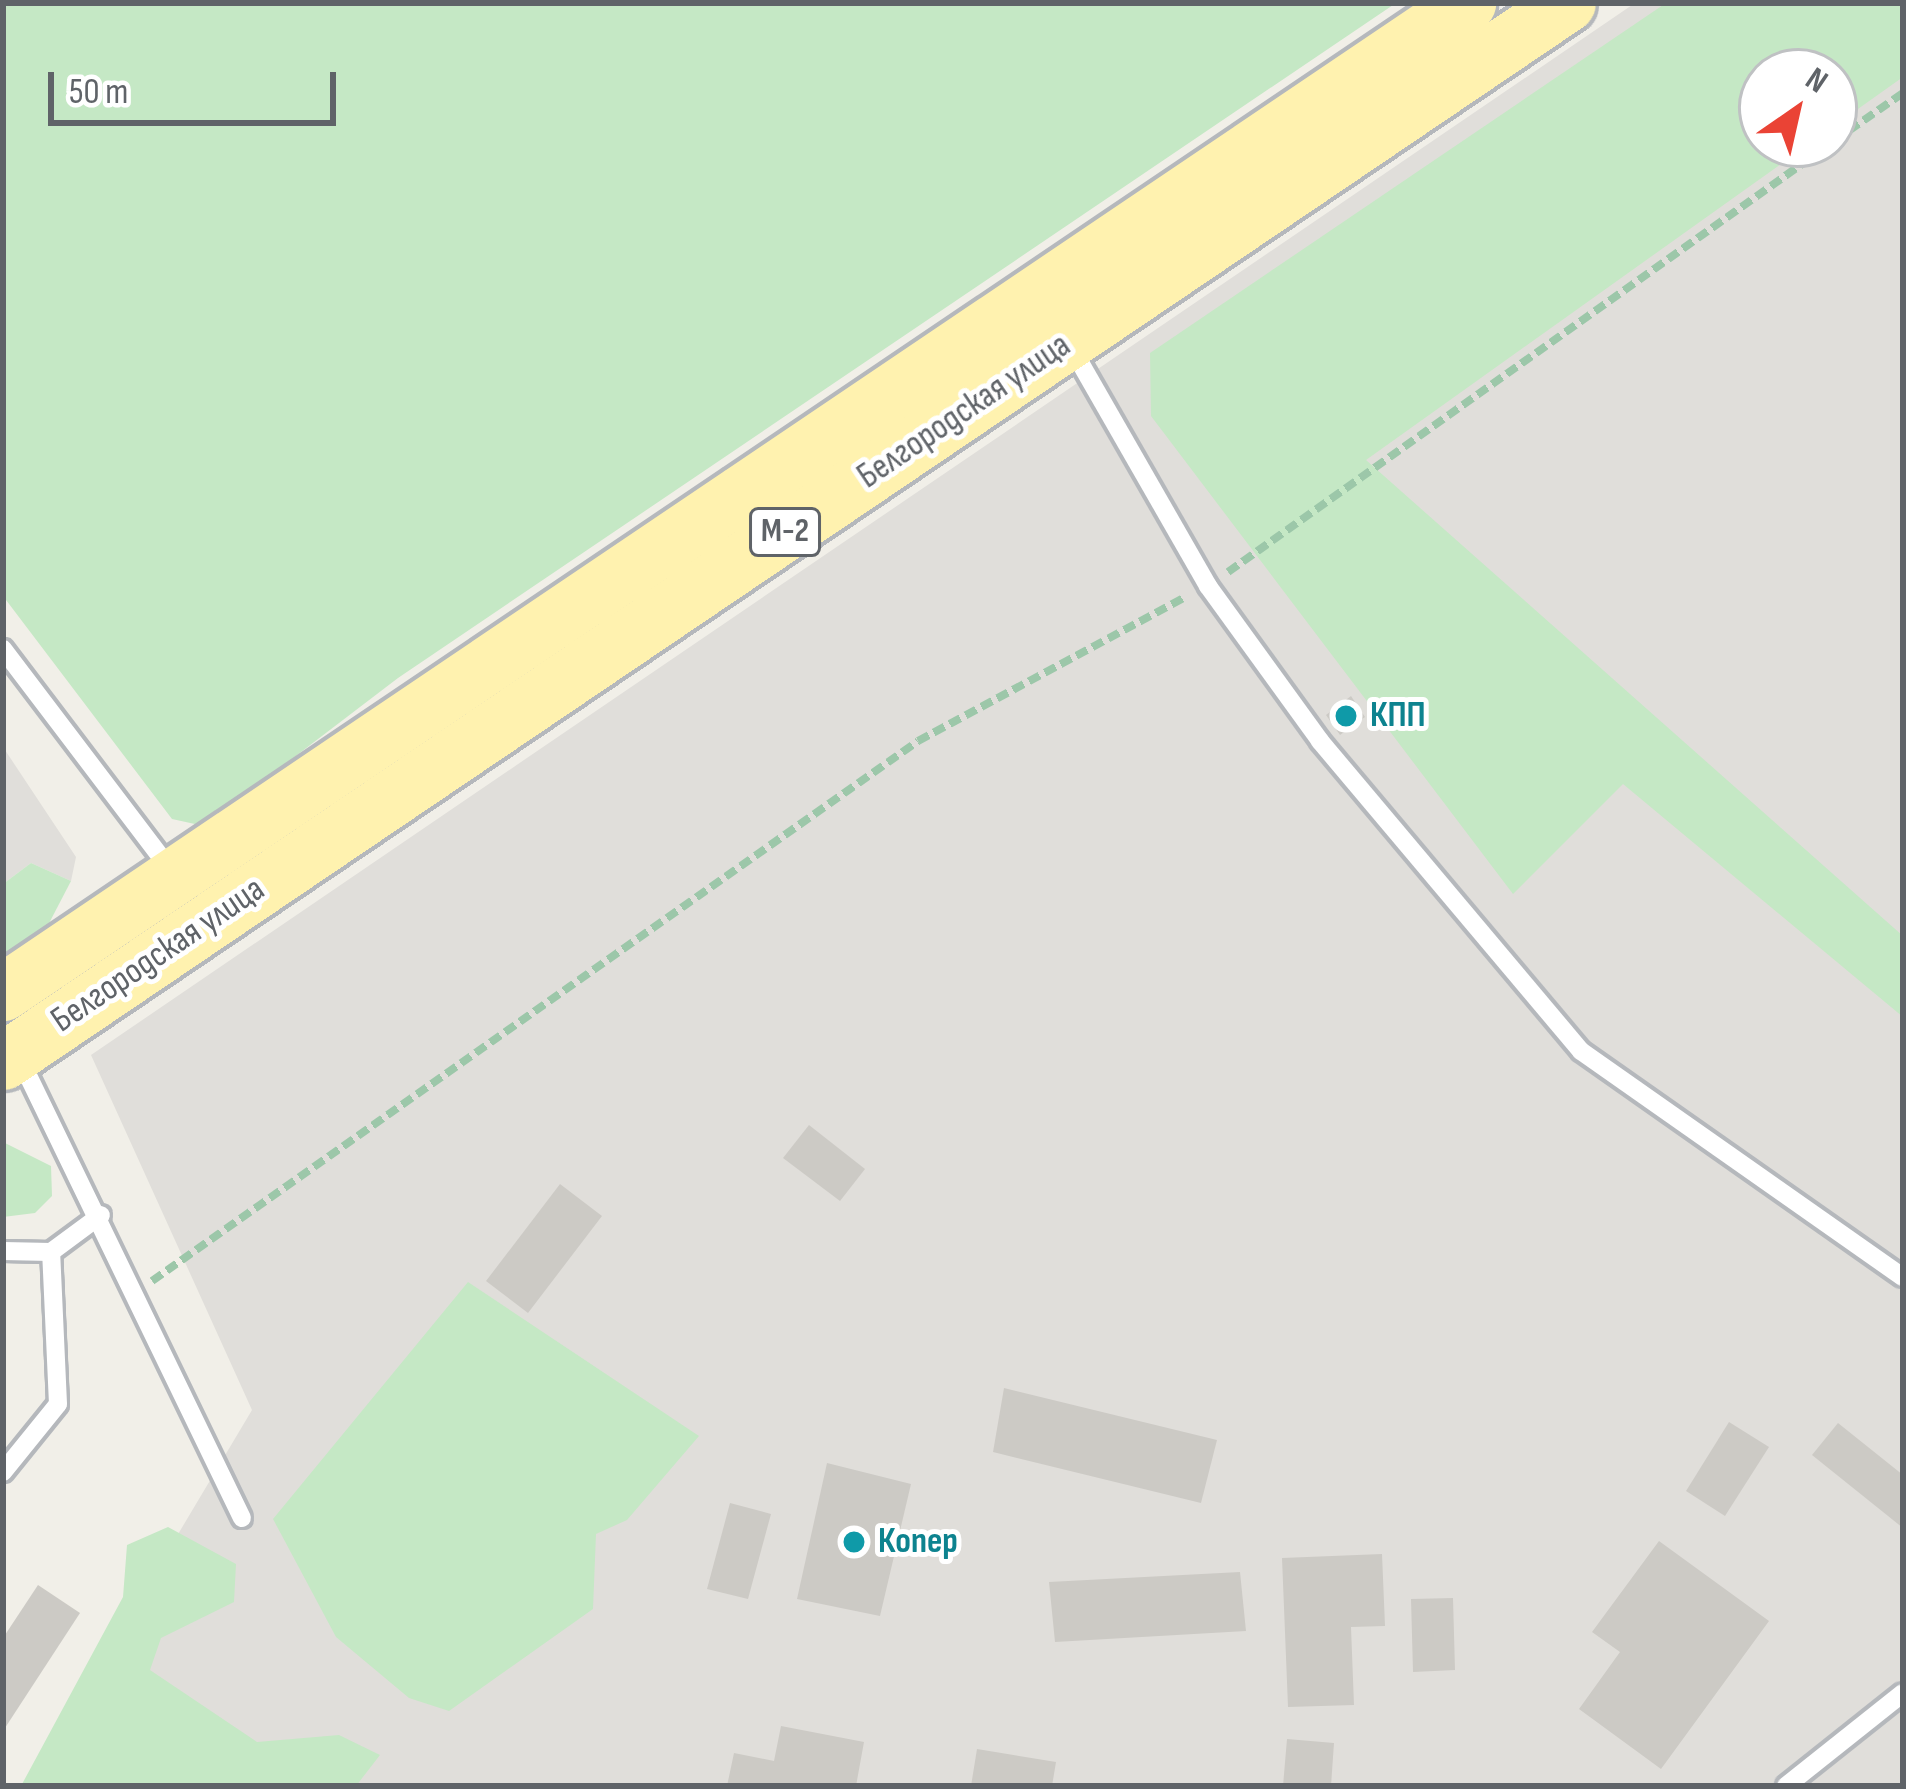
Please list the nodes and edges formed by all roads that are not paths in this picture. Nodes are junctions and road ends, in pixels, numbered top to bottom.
1 (1467, 3) edge
2 (1568, 3) edge
3 (1068, 340) junction
4 (3, 649) edge
5 (175, 876) junction
6 (3, 992) edge
7 (8, 1049) edge
8 (101, 1215) junction
9 (3, 1251) edge
10 (52, 1252) junction
11 (1903, 1276) edge
12 (3, 1472) edge
13 (242, 1518) dead end
14 (1903, 1693) edge
15 (1786, 1786) edge

1 - 5 main road, Белгородская улица / М-2
2 - 3 main road, Белгородская улица / М-2
3 - 7 main road, Белгородская улица / М-2
3 - 11 lane
4 - 5 lane
5 - 6 main road, Белгородская улица / М-2
7 - 8 lane
8 - 10 lane
8 - 13 lane
9 - 10 lane
10 - 12 lane
14 - 15 lane

